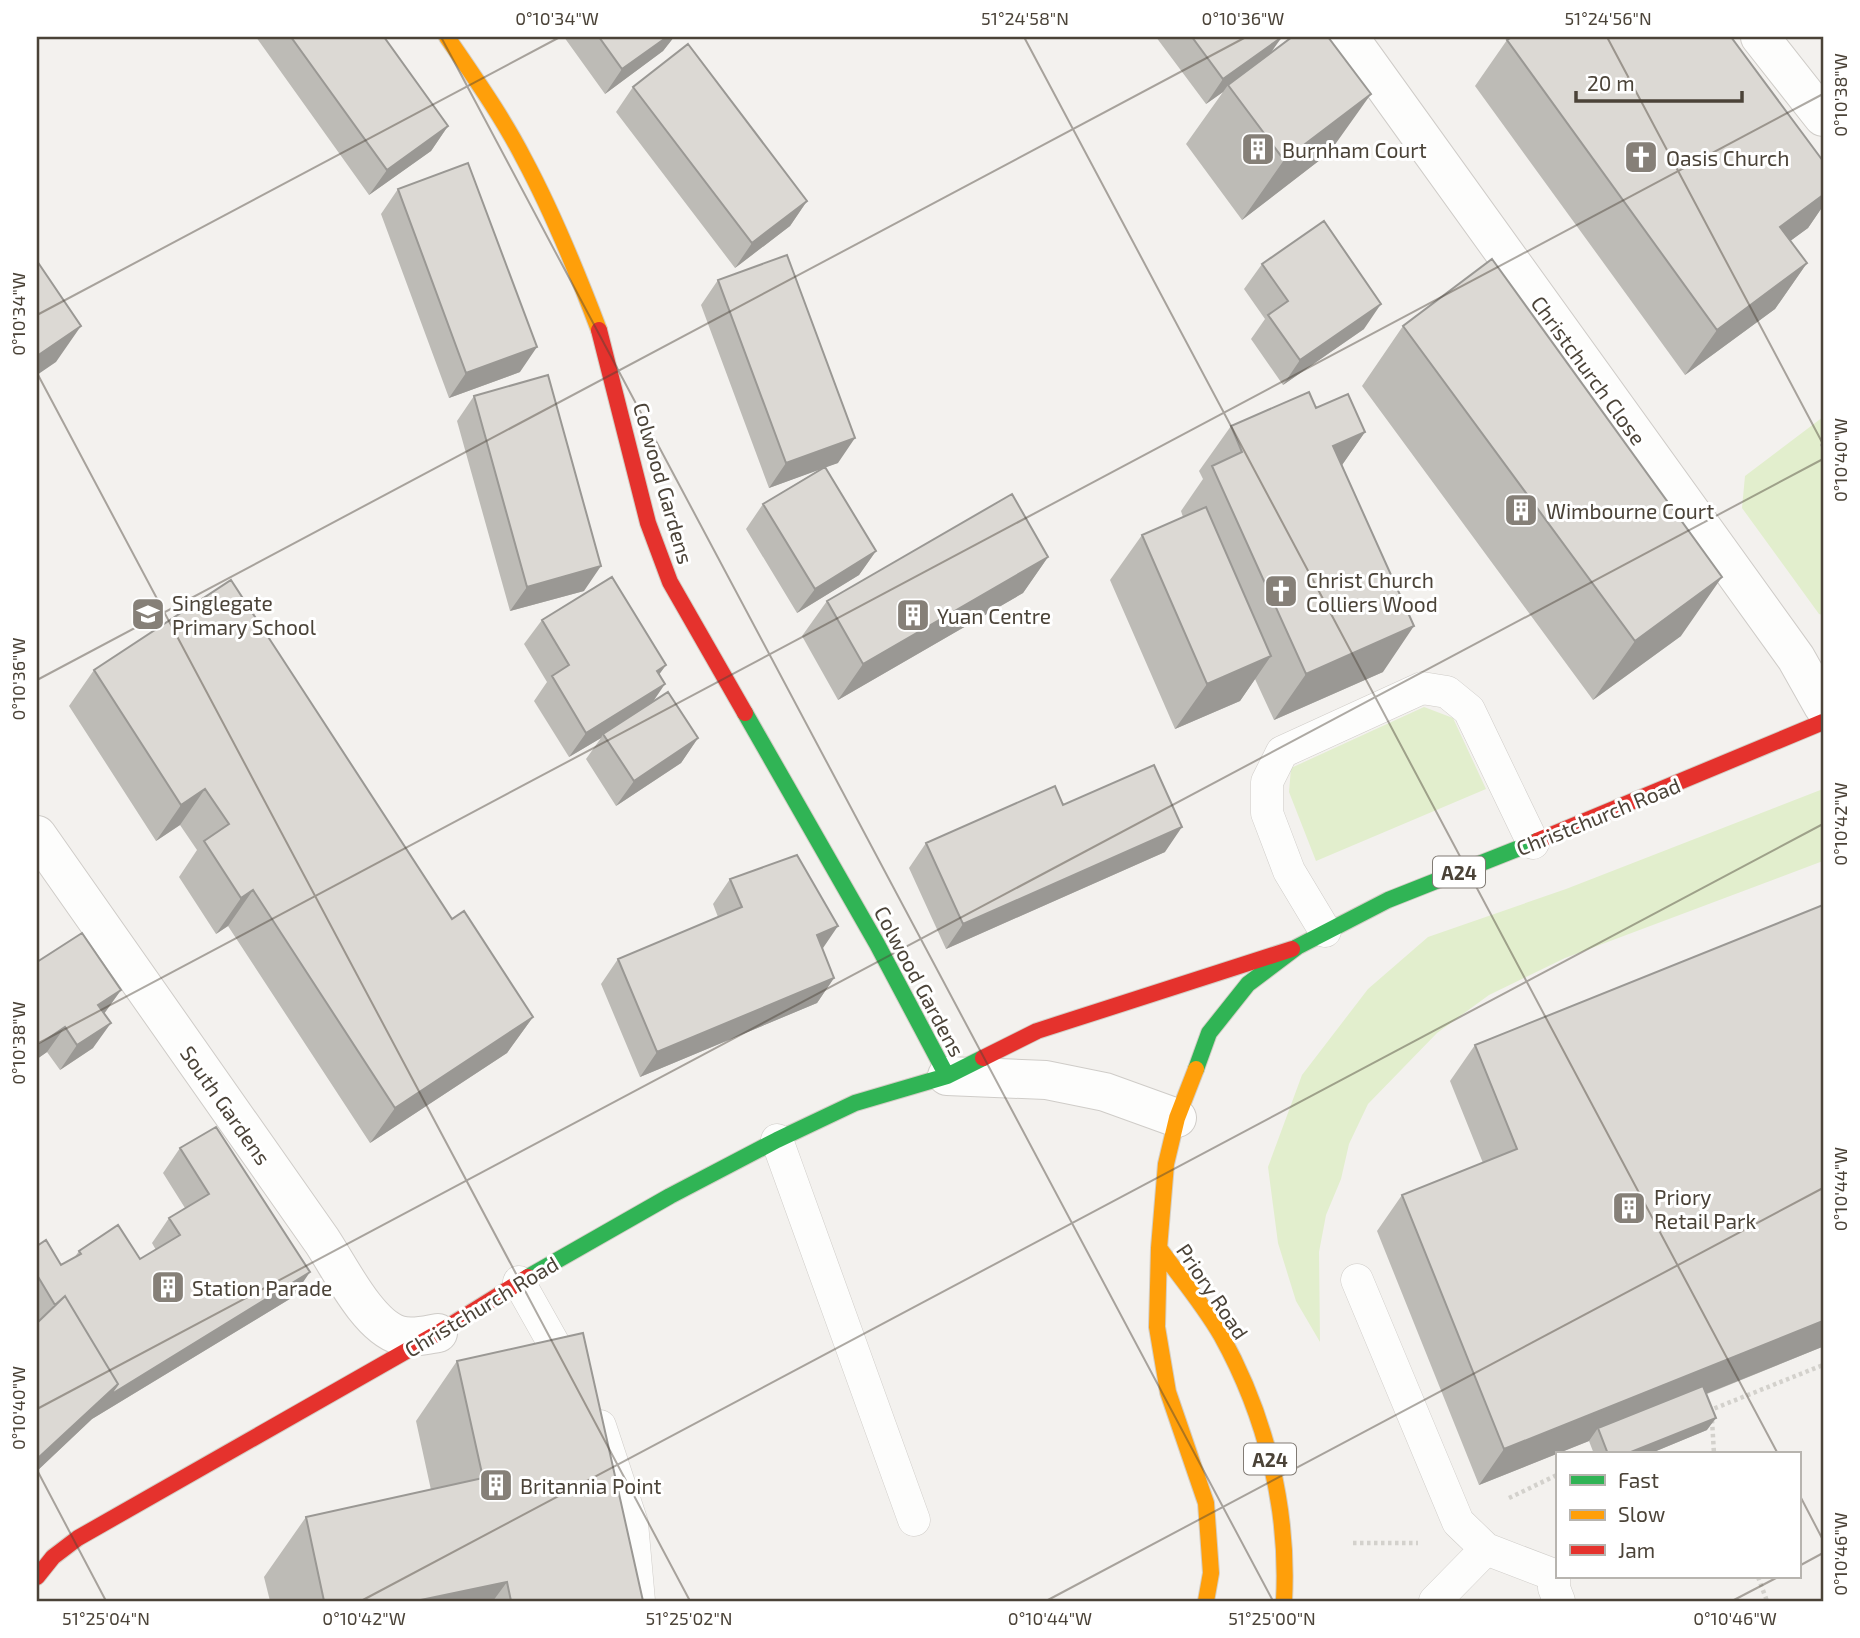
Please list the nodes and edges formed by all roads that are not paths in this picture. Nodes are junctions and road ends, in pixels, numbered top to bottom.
1 (447, 37) edge
2 (1349, 37) edge
3 (1760, 37) edge
4 (1823, 117) edge
5 (1823, 706) edge
6 (1823, 722) edge
7 (37, 835) edge
8 (1533, 843) junction
9 (49, 880) edge
10 (1325, 931) junction
11 (1297, 947) junction
12 (947, 1076) junction
13 (1177, 1118) junction
14 (777, 1140) junction
15 (1159, 1248) junction
16 (1357, 1280) dead end
17 (519, 1282) junction
18 (438, 1333) junction
19 (915, 1520) dead end
20 (1486, 1549) junction
21 (37, 1577) edge
22 (639, 1601) edge
23 (1206, 1601) edge
24 (1284, 1601) edge
25 (1435, 1601) edge
26 (1559, 1601) edge

1 - 12 main road, Colwood Gardens
2 - 5 street, Christchurch Close
3 - 4 street
6 - 8 main road, Christchurch Road / A24
7 - 9 street, South Gardens
8 - 10 main road, Christchurch Road / A24
8 - 10 lane
9 - 18 street, South Gardens
10 - 11 main road, Christchurch Road / A24
11 - 12 main road, Christchurch Road
11 - 13 main road, Christchurch Road / A24
12 - 13 street, Christchurch Road
12 - 14 main road, Christchurch Road
13 - 15 main road, Priory Road / A24
14 - 17 main road, Christchurch Road
14 - 19 lane
15 - 23 main road, Priory Road
15 - 24 main road, Priory Road / A24
16 - 20 lane
17 - 18 main road, Christchurch Road
17 - 22 lane
18 - 21 main road, Christchurch Road
20 - 25 lane
20 - 26 lane

